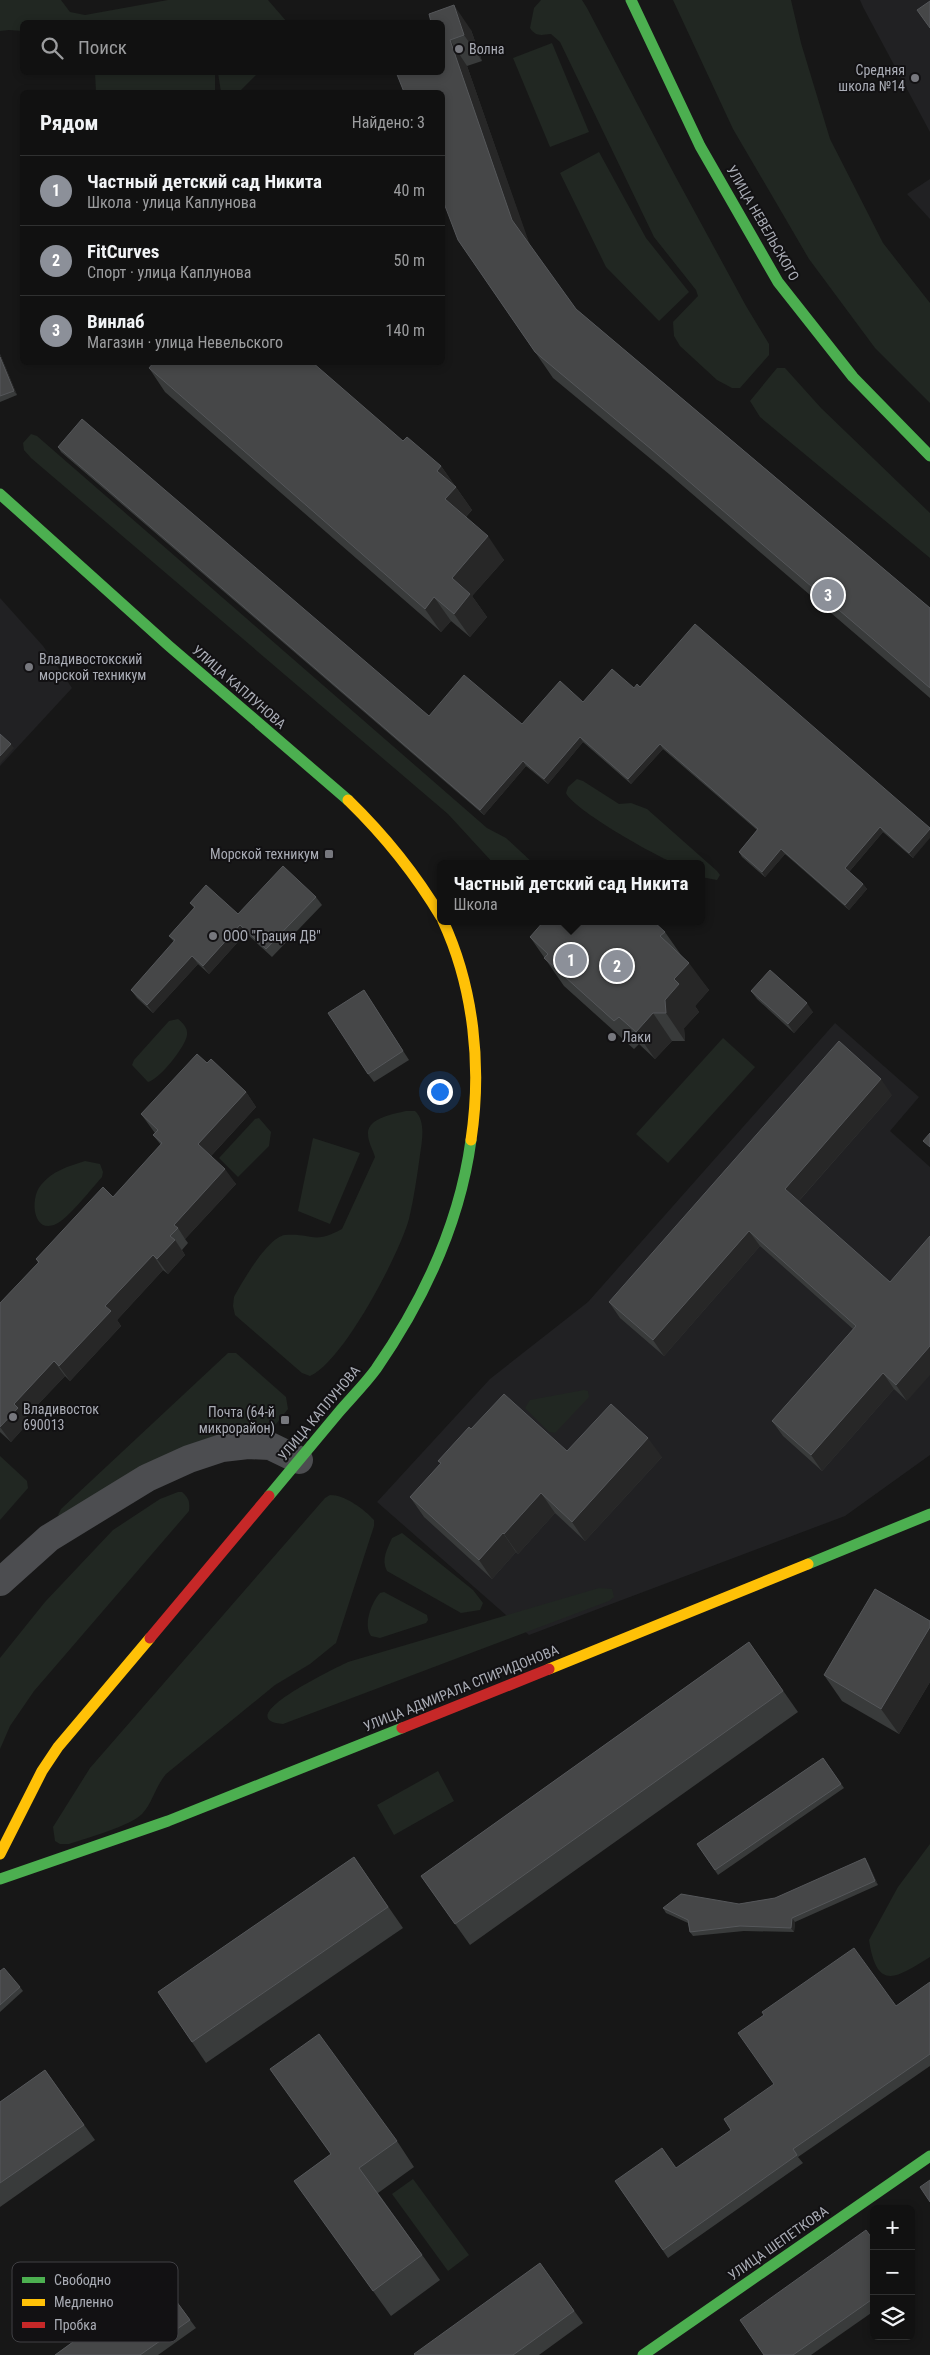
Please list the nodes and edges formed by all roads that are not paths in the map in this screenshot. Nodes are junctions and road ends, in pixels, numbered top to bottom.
1 (631, 0) edge
2 (930, 456) edge
3 (0, 494) edge
4 (437, 910) edge
5 (445, 925) edge
6 (299, 1460) junction
7 (930, 1514) edge
8 (0, 1582) edge
9 (0, 1854) edge
10 (0, 1879) edge
11 (930, 2156) edge
12 (643, 2355) edge

1 - 2 main road, УЛИЦА НЕВЕЛЬСКОГО
3 - 4 main road, УЛИЦА КАПЛУНОВА
5 - 6 main road, УЛИЦА КАПЛУНОВА
6 - 8 street
6 - 9 main road, УЛИЦА КАПЛУНОВА
7 - 10 main road, УЛИЦА АДМИРАЛА СПИРИДОНОВА
11 - 12 main road, УЛИЦА ШЕПЕТКОВА

